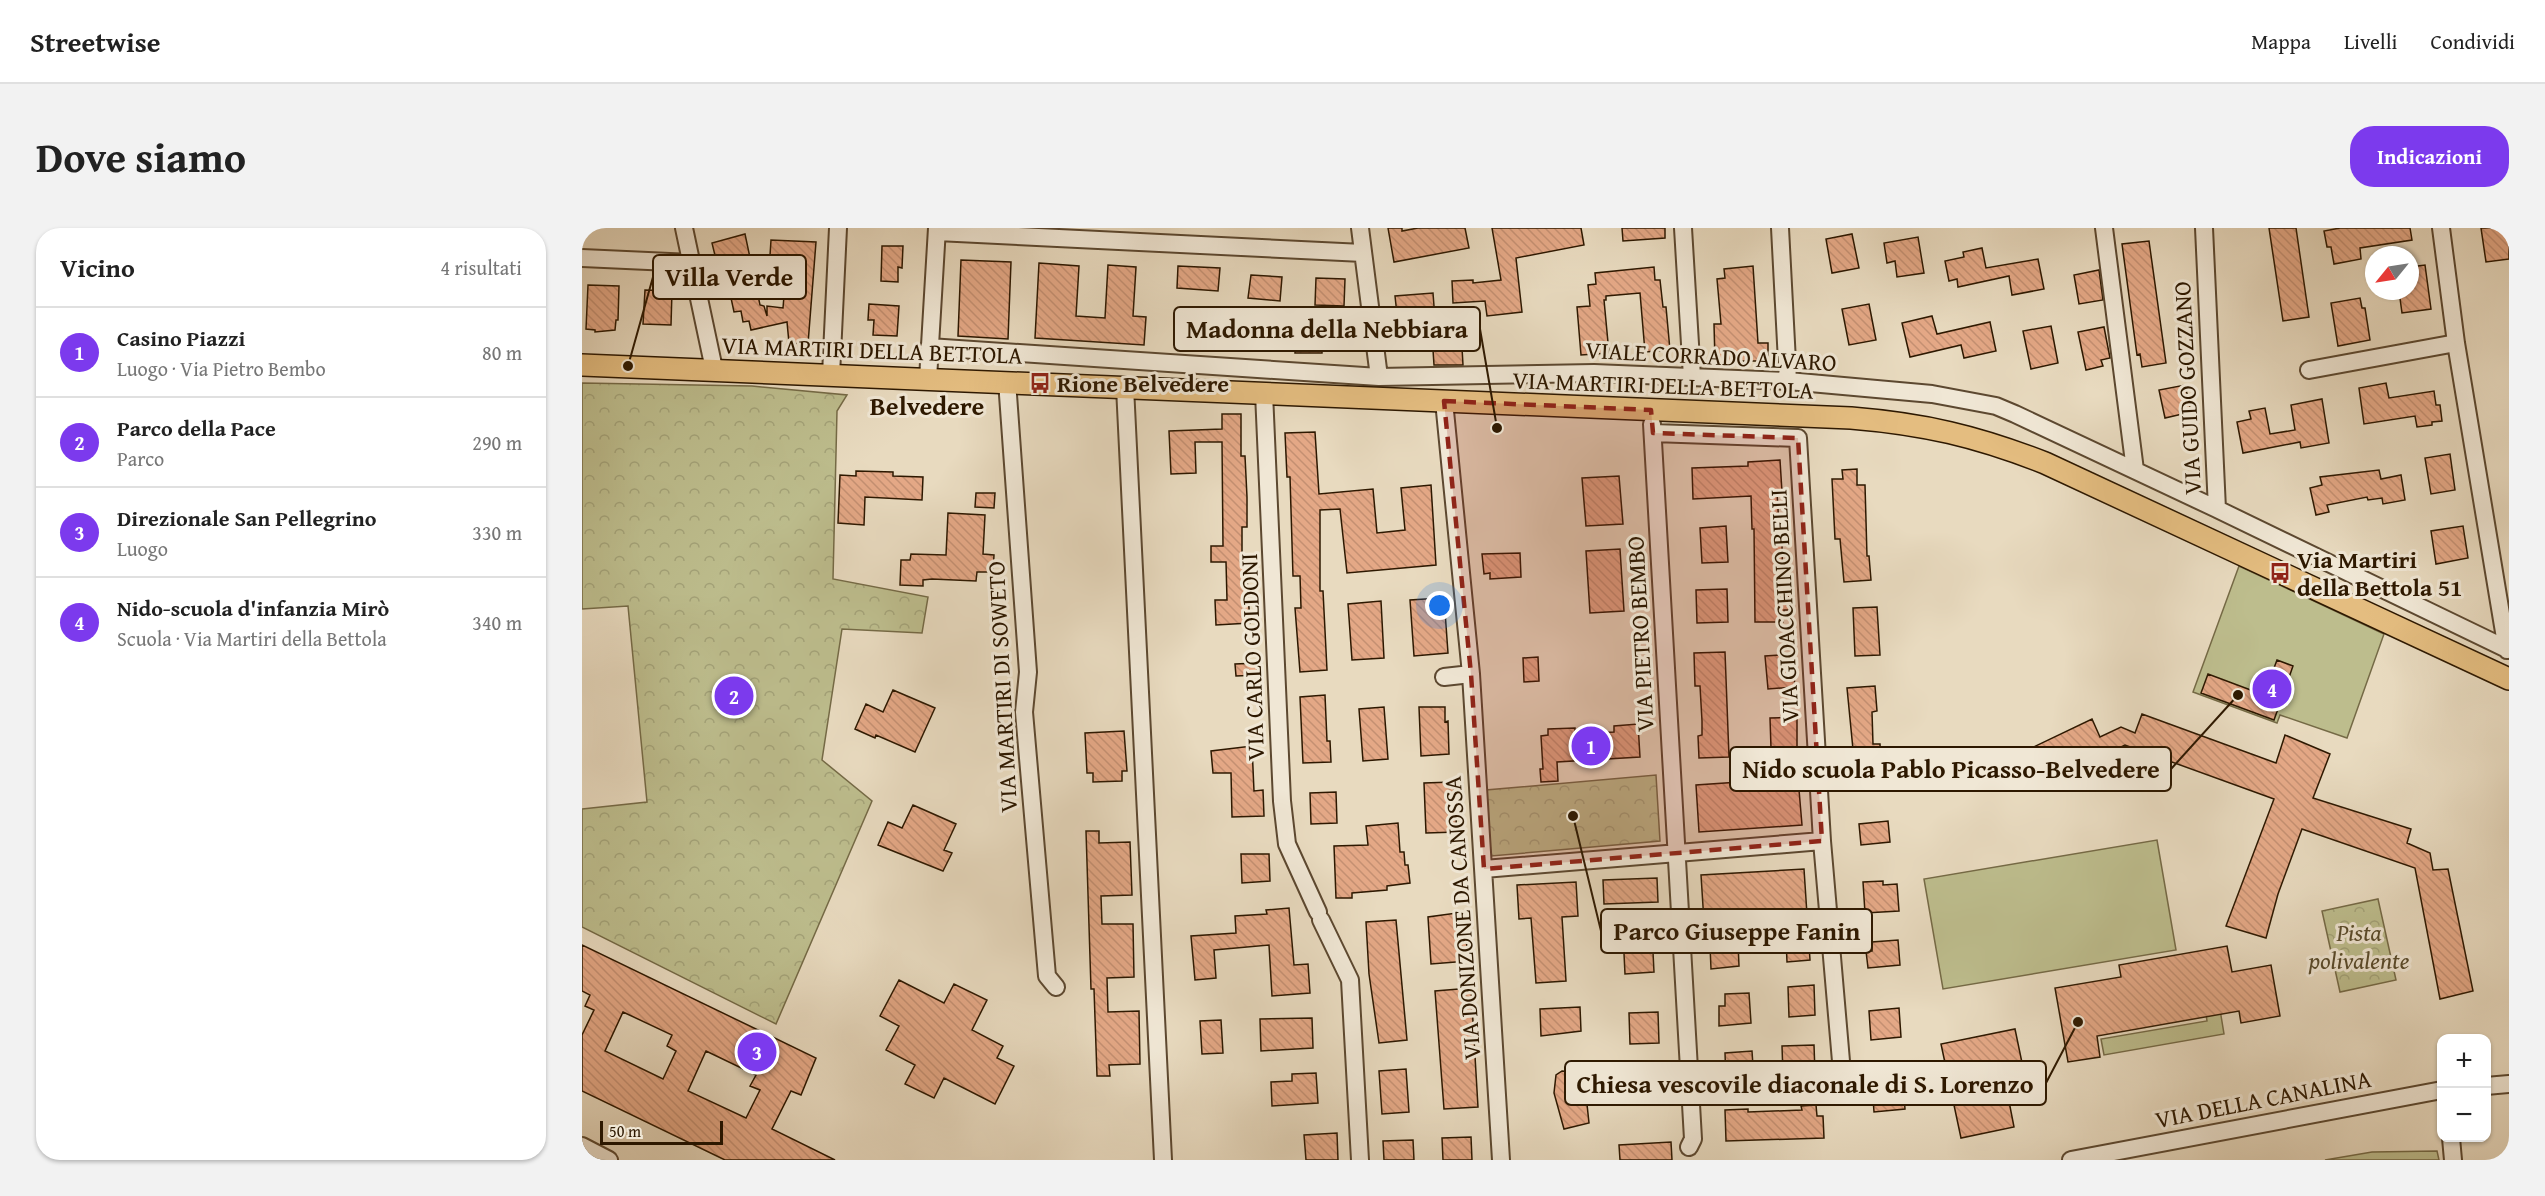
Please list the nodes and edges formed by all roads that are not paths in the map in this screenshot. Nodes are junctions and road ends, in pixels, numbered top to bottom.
1 (684, 228) edge
2 (838, 228) edge
3 (1360, 228) edge
4 (1683, 228) edge
5 (1780, 228) edge
6 (2104, 228) edge
7 (2204, 228) edge
8 (2441, 228) edge
9 (937, 230) edge
10 (1363, 253) junction
11 (582, 258) edge
12 (692, 263) junction
13 (2456, 343) junction
14 (929, 347) junction
15 (582, 365) edge
16 (714, 369) junction
17 (2309, 370) dead end
18 (831, 375) junction
19 (1378, 377) junction
20 (1692, 377) junction
21 (928, 379) junction
22 (1007, 381) junction
23 (1788, 381) junction
24 (1125, 387) junction
25 (1264, 393) junction
26 (1443, 401) junction
27 (1652, 410) junction
28 (1653, 433) junction
29 (2135, 470) junction
30 (2217, 510) junction
31 (2508, 650) edge
32 (1471, 674) junction
33 (1444, 677) dead end
34 (2509, 679) edge
35 (1822, 841) junction
36 (1677, 855) junction
37 (1484, 869) junction
38 (1056, 987) dead end
39 (2509, 1084) edge
40 (2491, 1086) edge
41 (2437, 1091) edge
42 (1844, 1096) dead end
43 (2451, 1142) edge
44 (582, 1146) edge
45 (1689, 1147) dead end
46 (2093, 1158) edge
47 (609, 1160) edge
48 (1162, 1160) edge
49 (1360, 1160) edge
50 (1501, 1160) edge
51 (2071, 1160) edge
52 (2453, 1160) edge

1 - 12 street
2 - 18 street
3 - 10 street
4 - 20 street
5 - 23 street
6 - 29 street
7 - 30 street, VIA GUIDO GOZZANO
8 - 13 street
9 - 10 street
9 - 14 street
10 - 19 street
11 - 12 street
12 - 16 street
13 - 17 street
13 - 31 street
14 - 19 street, VIALE CORRADO ALVARO
14 - 21 street
15 - 16 main road, VIA MARTIRI DELLA BETTOLA
16 - 18 main road, VIA MARTIRI DELLA BETTOLA
18 - 21 main road, VIA MARTIRI DELLA BETTOLA
19 - 20 street, VIALE CORRADO ALVARO
20 - 23 street, VIALE CORRADO ALVARO
21 - 22 main road, VIA MARTIRI DELLA BETTOLA
22 - 24 main road, VIA MARTIRI DELLA BETTOLA
22 - 38 street, VIA MARTIRI DI SOWETO
23 - 29 street, VIALE CORRADO ALVARO
24 - 25 main road, VIA MARTIRI DELLA BETTOLA
24 - 48 street
25 - 26 main road, VIA MARTIRI DELLA BETTOLA
25 - 49 street, VIA CARLO GOLDONI
26 - 27 main road, VIA MARTIRI DELLA BETTOLA
26 - 32 street, VIA DONIZONE DA CANOSSA
27 - 28 street, VIA PIETRO BEMBO
27 - 34 main road, VIA MARTIRI DELLA BETTOLA
28 - 35 street, VIA GIOACCHINO BELLI
28 - 36 street, VIA PIETRO BEMBO
29 - 30 street, VIALE CORRADO ALVARO
30 - 31 street, VIA GUIDO GOZZANO
32 - 33 street
32 - 37 street, VIA DONIZONE DA CANOSSA
35 - 36 street
35 - 42 street, VIA GIOACCHINO BELLI
36 - 37 street
36 - 45 street, VIA PIETRO BEMBO
37 - 50 street, VIA DONIZONE DA CANOSSA
39 - 40 street
41 - 46 street, VIA DELLA CANALINA
43 - 52 street
44 - 47 street
46 - 51 street, VIA DELLA CANALINA

